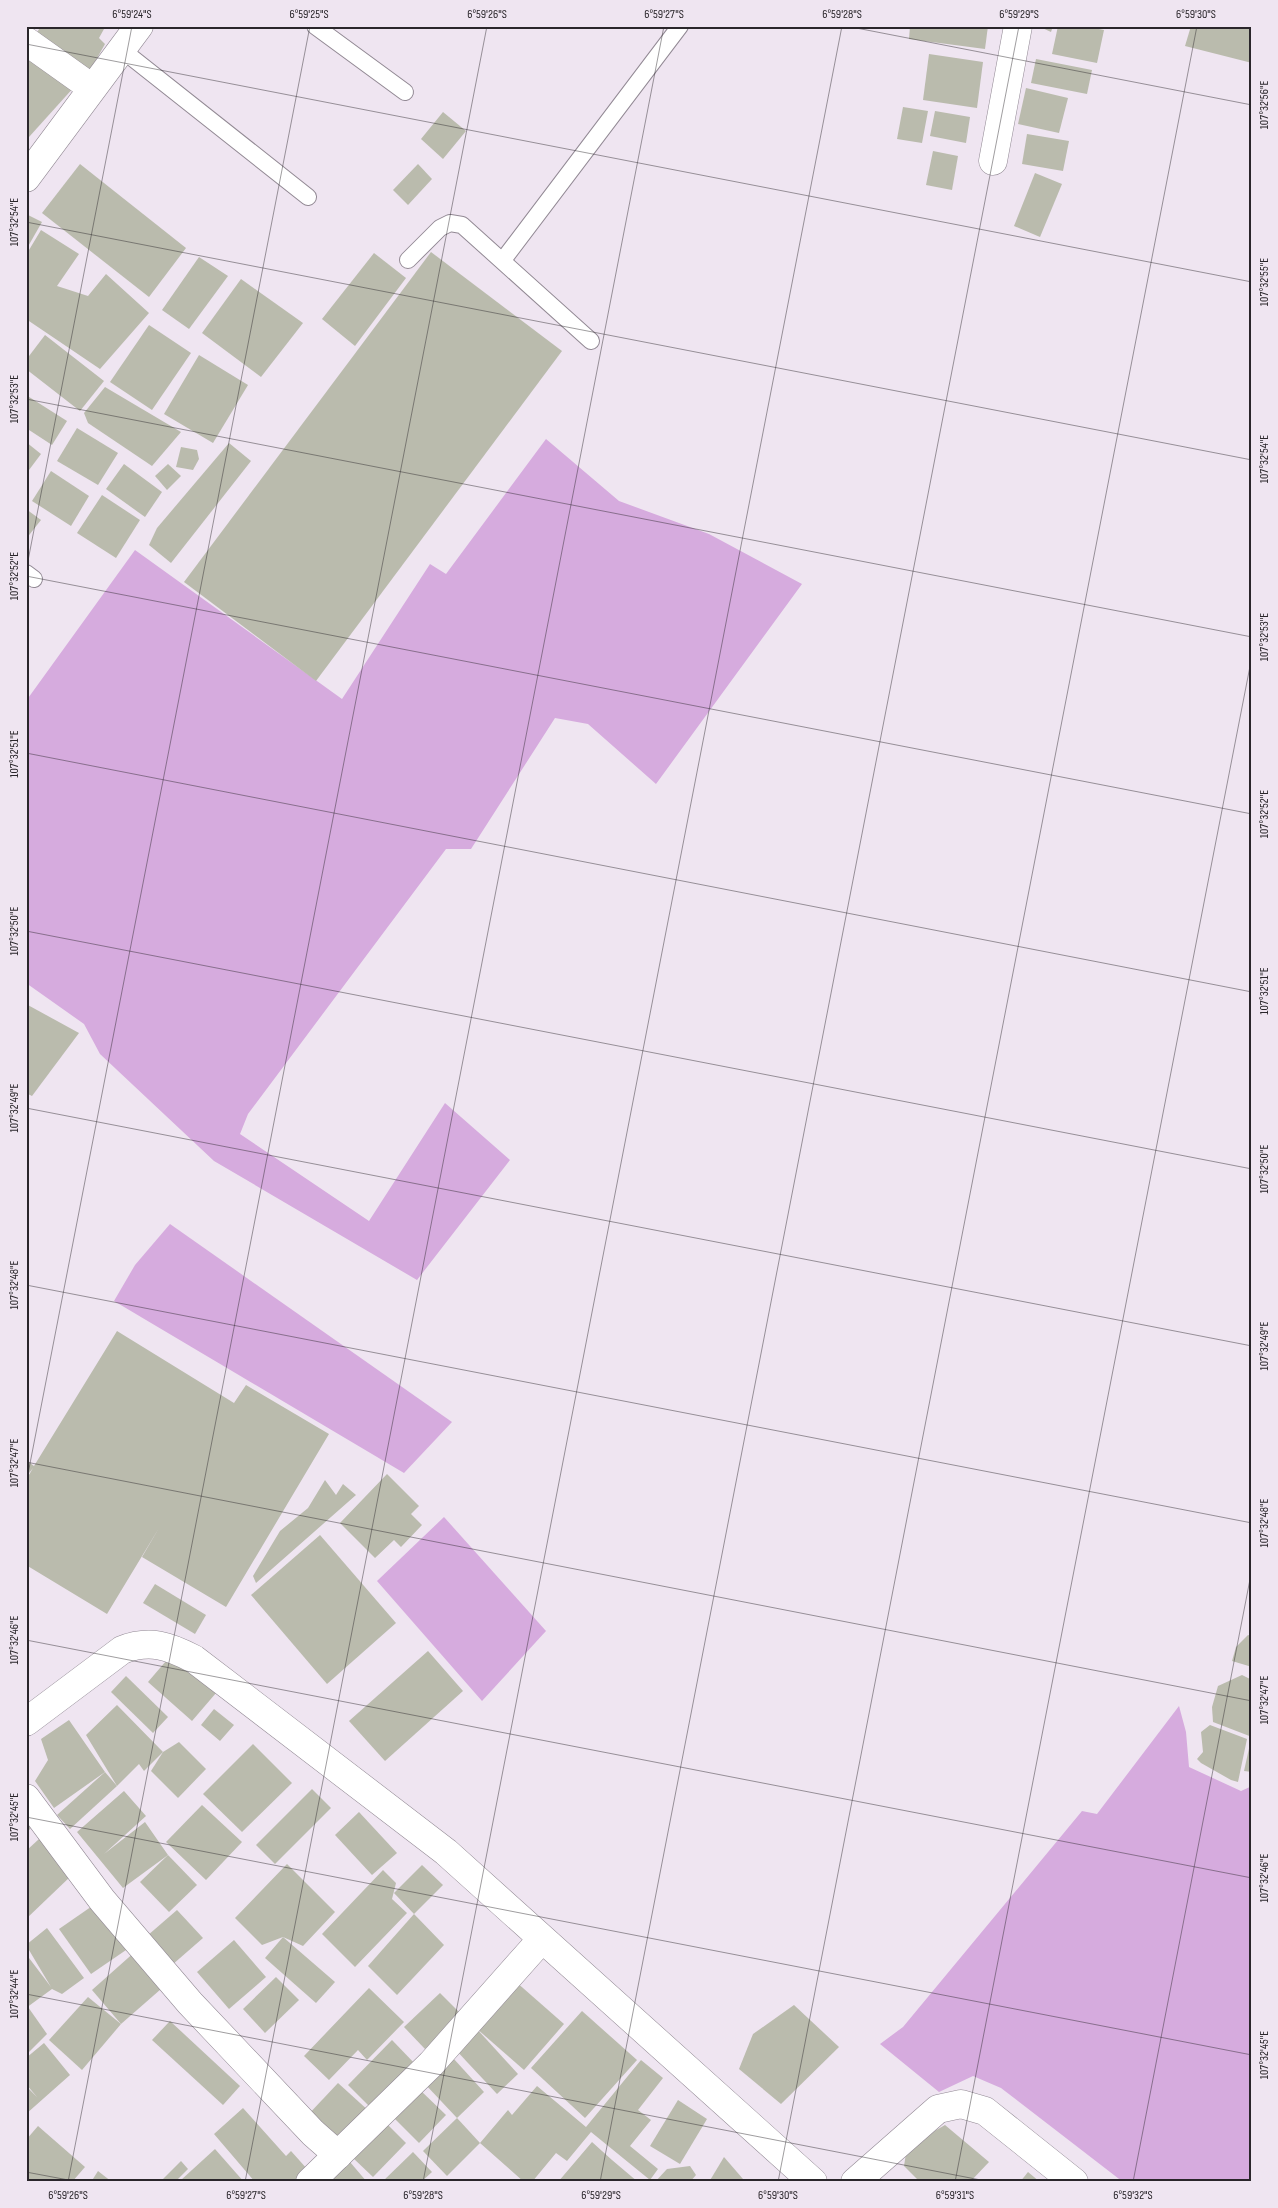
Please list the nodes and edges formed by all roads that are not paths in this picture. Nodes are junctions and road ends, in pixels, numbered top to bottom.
1 (139, 26) edge
2 (315, 26) edge
3 (680, 26) edge
4 (1018, 26) edge
5 (26, 41) edge
6 (121, 49) junction
7 (92, 88) junction
8 (405, 92) dead end
9 (993, 161) dead end
10 (26, 178) edge
11 (308, 197) dead end
12 (408, 260) dead end
13 (503, 260) junction
14 (591, 341) dead end
15 (26, 1722) edge
16 (26, 1798) edge
17 (541, 1940) junction
18 (338, 2155) junction
19 (310, 2182) edge
20 (813, 2182) edge
21 (855, 2182) edge
22 (1074, 2182) edge

1 - 6 street
2 - 8 lane
3 - 13 lane
4 - 9 street
5 - 7 street
6 - 7 street
6 - 11 lane
7 - 10 street
12 - 13 lane
13 - 14 lane
15 - 17 street
16 - 18 street
17 - 18 street
17 - 20 street
18 - 19 street
21 - 22 street

